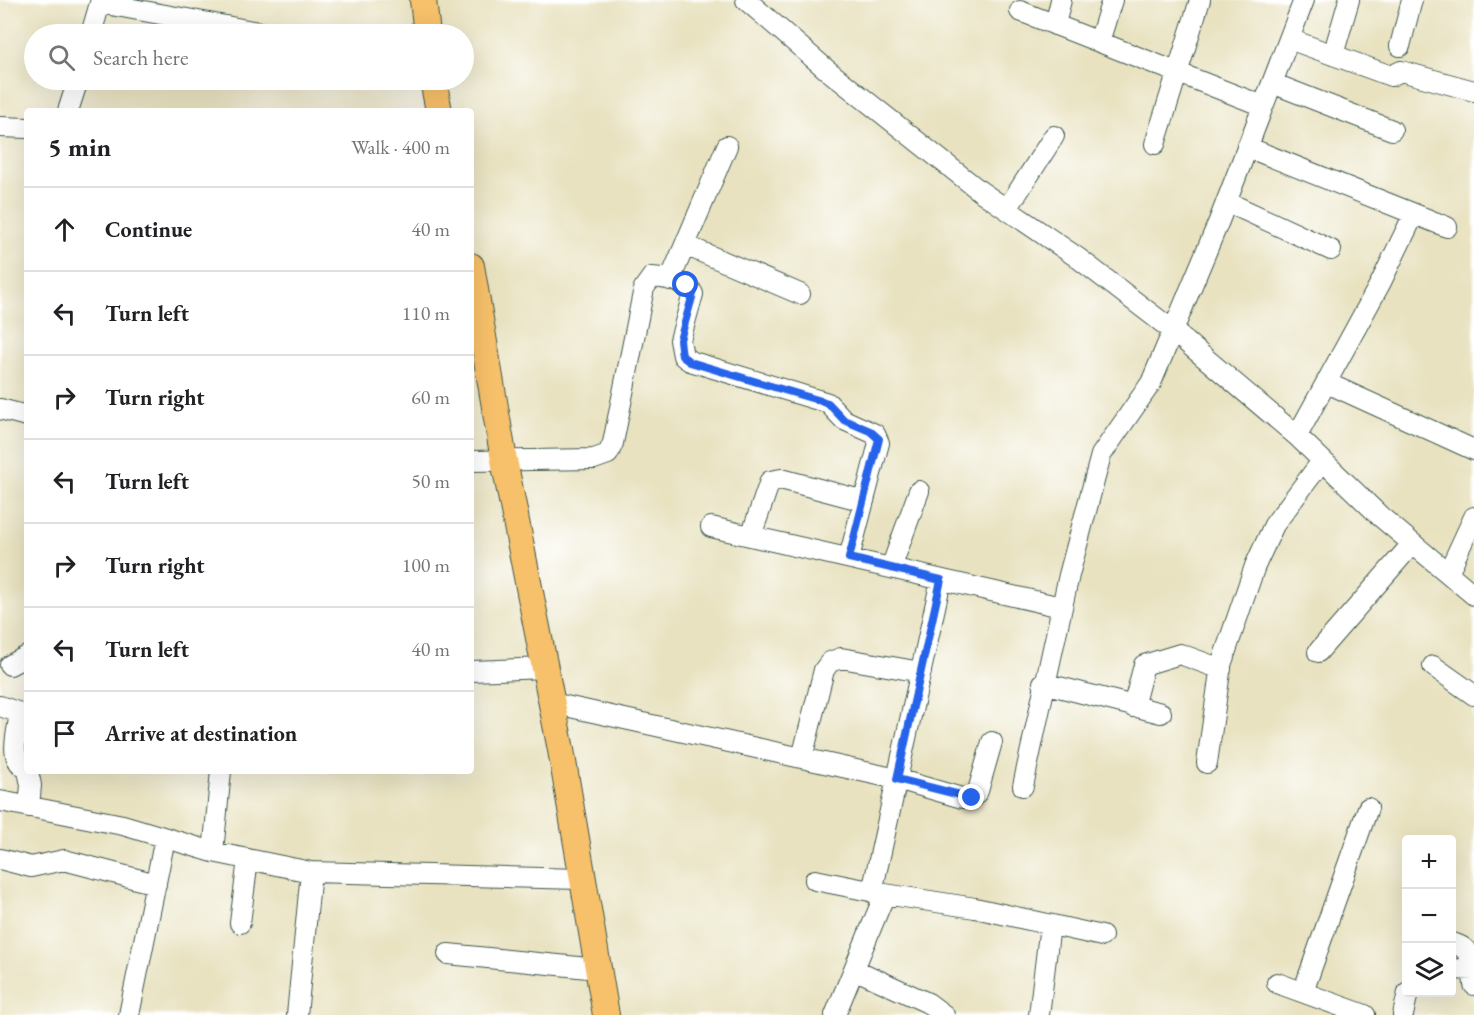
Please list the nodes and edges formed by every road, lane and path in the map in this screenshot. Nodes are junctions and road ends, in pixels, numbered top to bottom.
1 (423, 0) edge
2 (747, 0) edge
3 (1061, 0) edge
4 (1112, 0) edge
5 (1200, 0) edge
6 (1304, 0) edge
7 (1349, 0) edge
8 (1412, 0) edge
9 (97, 1) edge
10 (1020, 11) dead end
11 (93, 24) edge
12 (217, 24) edge
13 (426, 24) edge
14 (1055, 25) junction
15 (1289, 39) junction
16 (1099, 42) junction
17 (1400, 46) dead end
18 (1333, 55) junction
19 (1177, 72) junction
20 (1272, 83) junction
21 (75, 90) edge
22 (435, 90) edge
23 (1474, 91) edge
24 (1263, 106) junction
25 (69, 108) edge
26 (438, 108) edge
27 (0, 127) edge
28 (24, 128) edge
29 (1392, 130) dead end
30 (1054, 136) dead end
31 (1155, 144) dead end
32 (728, 146) dead end
33 (1247, 147) junction
34 (1227, 202) junction
35 (1007, 209) junction
36 (1414, 214) junction
37 (1447, 227) dead end
38 (685, 245) junction
39 (1331, 250) dead end
40 (670, 280) junction
41 (474, 284) edge
42 (800, 294) dead end
43 (1172, 330) junction
44 (1327, 383) junction
45 (0, 409) edge
46 (24, 415) edge
47 (1297, 436) junction
48 (1474, 450) edge
49 (504, 460) junction
50 (474, 461) edge
51 (1322, 461) junction
52 (919, 491) dead end
53 (864, 501) junction
54 (1474, 517) edge
55 (711, 527) dead end
56 (751, 536) junction
57 (1412, 544) junction
58 (849, 558) junction
59 (891, 568) junction
60 (1449, 571) junction
61 (941, 580) junction
62 (1474, 595) edge
63 (1061, 607) junction
64 (1318, 652) dead end
65 (1433, 666) dead end
66 (545, 668) junction
67 (1221, 669) junction
68 (474, 671) edge
69 (921, 672) junction
70 (1043, 683) junction
71 (1474, 695) edge
72 (552, 703) junction
73 (0, 706) edge
74 (1133, 707) junction
75 (1161, 713) dead end
76 (992, 742) dead end
77 (802, 758) junction
78 (1207, 763) dead end
79 (24, 767) edge
80 (28, 774) edge
81 (221, 774) edge
82 (897, 779) junction
83 (1023, 786) dead end
84 (0, 801) edge
85 (29, 807) junction
86 (1368, 808) dead end
87 (165, 838) junction
88 (213, 852) junction
89 (0, 859) edge
90 (248, 859) junction
91 (311, 872) junction
92 (582, 879) junction
93 (815, 880) dead end
94 (156, 884) junction
95 (879, 893) junction
96 (240, 923) dead end
97 (1050, 925) junction
98 (1102, 936) dead end
99 (1456, 944) edge
100 (448, 954) dead end
101 (598, 969) junction
102 (856, 970) junction
103 (1456, 971) edge
104 (1473, 978) edge
105 (1277, 982) dead end
106 (1303, 992) junction
107 (1407, 997) edge
108 (129, 1015) edge
109 (297, 1015) edge
110 (606, 1015) edge
111 (835, 1015) edge
112 (944, 1015) edge
113 (1039, 1015) edge
114 (1365, 1015) edge
115 (1403, 1015) edge

1 - 13 main road
2 - 35 street
3 - 14 street
4 - 16 street
5 - 19 street
6 - 15 street
7 - 18 street
8 - 17 street
9 - 11 street
9 - 12 street
10 - 14 street
14 - 16 street
15 - 18 street
15 - 20 street
16 - 19 street
18 - 23 street
19 - 24 street
19 - 31 street
20 - 24 street
20 - 29 street
21 - 25 street
22 - 26 main road
24 - 33 street
27 - 28 street
30 - 35 street
32 - 38 street
33 - 34 street
33 - 36 street
34 - 39 street
34 - 43 street
35 - 43 street
36 - 37 street
36 - 44 street
38 - 40 street
38 - 42 street
40 - 49 street
40 - 53 street
41 - 49 main road
43 - 47 street
43 - 63 street
44 - 47 street
44 - 48 street
45 - 46 street
47 - 51 street
49 - 50 street
49 - 66 main road
51 - 57 street
51 - 67 street
52 - 59 street
53 - 56 street
53 - 58 street
54 - 60 street
55 - 56 street
56 - 58 street
57 - 60 street
57 - 64 street
58 - 59 street
59 - 61 street
60 - 62 street
61 - 63 street
61 - 69 street
63 - 70 street
65 - 71 street
66 - 68 street
66 - 72 main road
67 - 74 street
67 - 78 street
69 - 77 street
69 - 82 street
70 - 74 street
70 - 83 street
72 - 77 street
72 - 92 main road
73 - 79 street
74 - 75 street
76 - 82 street
77 - 82 street
80 - 85 street
81 - 88 street
82 - 95 street
84 - 85 street
85 - 87 street
86 - 106 street
87 - 88 street
87 - 94 street
88 - 90 street
89 - 94 street
90 - 91 street
90 - 96 street
91 - 92 street
91 - 109 street
92 - 101 main road
93 - 95 street
94 - 108 street
95 - 97 street
95 - 102 street
97 - 98 street
97 - 113 street
99 - 104 street
100 - 101 street
101 - 110 main road
102 - 111 street
102 - 112 street
103 - 104 street
105 - 106 street
106 - 114 street
107 - 115 street

